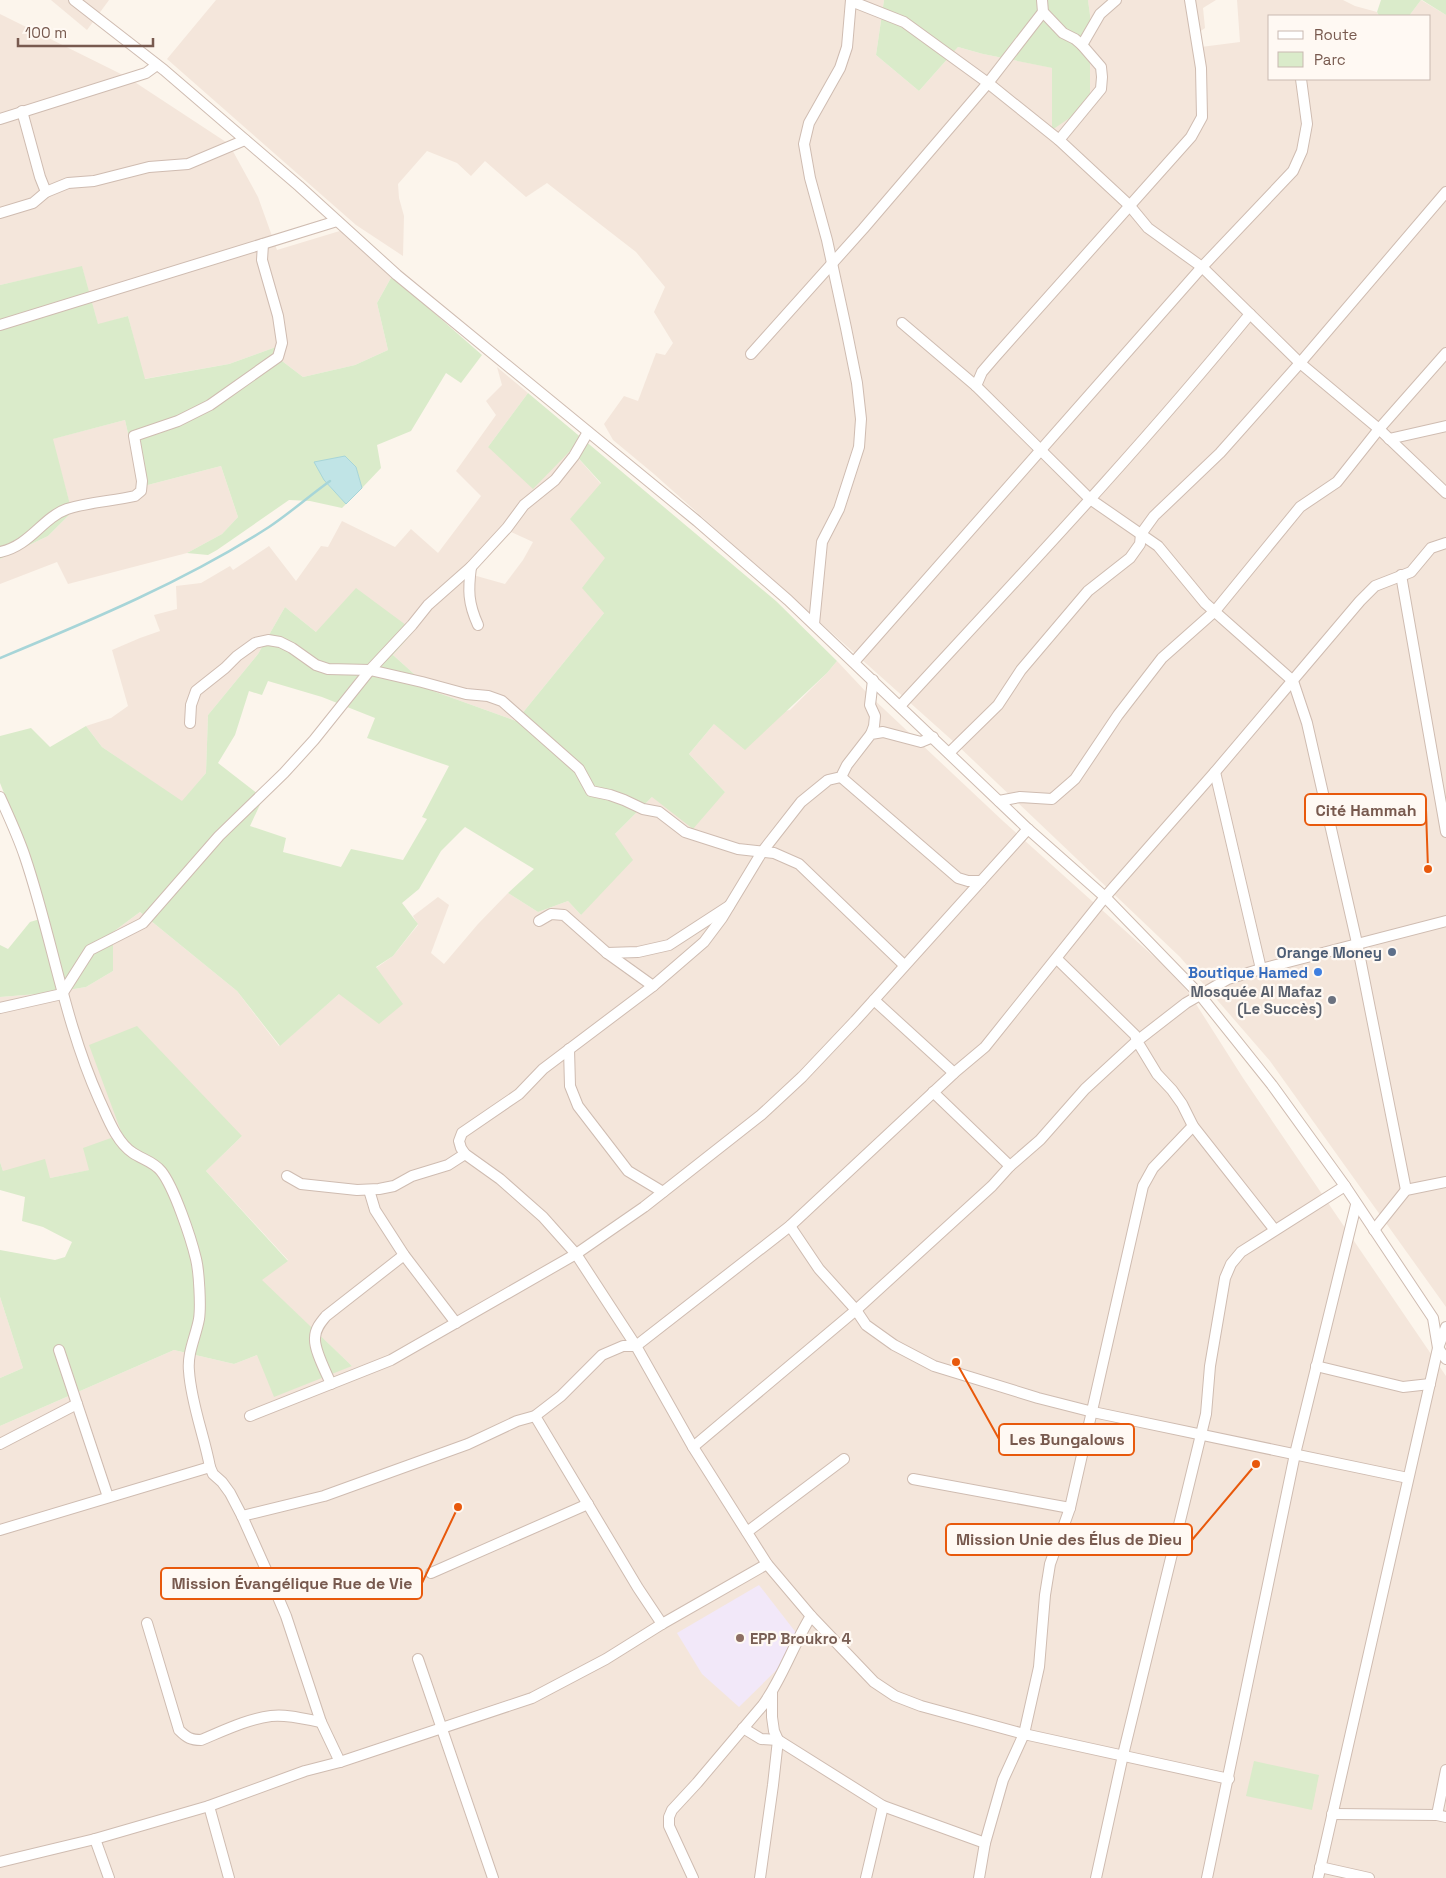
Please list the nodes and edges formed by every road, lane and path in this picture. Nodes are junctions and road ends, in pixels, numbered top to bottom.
1 (74, 0) edge
2 (851, 0) edge
3 (1042, 0) edge
4 (1116, 0) edge
5 (1190, 0) edge
6 (1043, 12) junction
7 (1082, 46) junction
8 (157, 65) junction
9 (1301, 80) edge
10 (988, 83) junction
11 (22, 111) junction
12 (0, 118) edge
13 (245, 140) junction
14 (1059, 140) junction
15 (46, 192) junction
16 (1446, 192) edge
17 (1129, 205) junction
18 (0, 213) edge
19 (337, 221) junction
20 (263, 244) junction
21 (832, 263) junction
22 (1202, 267) junction
23 (1250, 314) junction
24 (902, 323) dead end
25 (0, 325) edge
26 (1446, 352) edge
27 (752, 354) dead end
28 (1300, 362) junction
29 (976, 386) junction
30 (1446, 426) edge
31 (1379, 429) junction
32 (588, 432) junction
33 (1389, 439) junction
34 (1041, 449) junction
35 (1446, 493) edge
36 (1090, 499) junction
37 (1141, 534) junction
38 (1446, 543) edge
39 (0, 552) edge
40 (471, 567) junction
41 (1401, 575) junction
42 (1215, 611) junction
43 (814, 624) junction
44 (478, 625) dead end
45 (854, 662) junction
46 (370, 670) junction
47 (873, 680) junction
48 (1293, 681) junction
49 (900, 706) junction
50 (190, 723) dead end
51 (872, 734) junction
52 (933, 737) junction
53 (949, 753) junction
54 (1215, 772) junction
55 (841, 777) junction
56 (0, 797) edge
57 (999, 801) junction
58 (1443, 802) edge
59 (1028, 829) junction
60 (1446, 832) edge
61 (762, 852) junction
62 (981, 881) junction
63 (1105, 897) junction
64 (730, 905) junction
65 (539, 921) dead end
66 (1446, 921) edge
67 (1358, 943) junction
68 (607, 952) junction
69 (1057, 959) junction
70 (904, 965) junction
71 (1261, 968) junction
72 (653, 986) junction
73 (62, 994) junction
74 (1200, 994) junction
75 (874, 1000) junction
76 (0, 1008) edge
77 (1137, 1040) junction
78 (569, 1049) junction
79 (954, 1073) junction
80 (934, 1092) junction
81 (1193, 1126) junction
82 (465, 1154) junction
83 (1010, 1166) junction
84 (287, 1176) dead end
85 (1446, 1182) edge
86 (1345, 1186) junction
87 (369, 1190) junction
88 (1406, 1190) junction
89 (663, 1192) junction
90 (1356, 1205) junction
91 (790, 1226) junction
92 (1274, 1230) junction
93 (1374, 1230) junction
94 (576, 1254) junction
95 (404, 1255) junction
96 (856, 1310) junction
97 (456, 1323) junction
98 (1446, 1327) edge
99 (636, 1346) junction
100 (1438, 1348) junction
101 (59, 1350) dead end
102 (1446, 1359) edge
103 (1316, 1366) junction
104 (331, 1384) junction
105 (1430, 1384) junction
106 (77, 1404) junction
107 (1093, 1412) junction
108 (250, 1416) dead end
109 (535, 1416) junction
110 (1200, 1434) junction
111 (0, 1444) edge
112 (692, 1447) junction
113 (1296, 1454) junction
114 (844, 1459) dead end
115 (210, 1467) junction
116 (1408, 1478) junction
117 (913, 1479) dead end
118 (108, 1497) junction
119 (588, 1504) junction
120 (1070, 1508) junction
121 (242, 1516) junction
122 (0, 1530) edge
123 (747, 1532) junction
124 (767, 1564) junction
125 (431, 1573) dead end
126 (812, 1616) junction
127 (147, 1624) dead end
128 (662, 1624) junction
129 (418, 1659) dead end
130 (772, 1693) junction
131 (321, 1722) junction
132 (442, 1728) junction
133 (743, 1728) junction
134 (1024, 1734) junction
135 (778, 1740) junction
136 (1123, 1755) junction
137 (340, 1762) junction
138 (1446, 1770) edge
139 (1228, 1779) junction
140 (209, 1806) junction
141 (883, 1806) junction
142 (1332, 1814) junction
143 (1441, 1816) edge
144 (95, 1839) junction
145 (985, 1842) junction
146 (0, 1862) edge
147 (1320, 1867) junction
148 (109, 1878) edge
149 (229, 1878) edge
150 (493, 1878) edge
151 (693, 1878) edge
152 (760, 1878) edge
153 (866, 1878) edge
154 (979, 1878) edge
155 (1096, 1878) edge
156 (1207, 1878) edge
157 (1318, 1878) edge
158 (1369, 1878) edge

1 - 8 street
2 - 10 street
2 - 21 street
3 - 6 street
4 - 7 street
5 - 17 street
6 - 7 street
6 - 10 street
7 - 14 street
8 - 11 street
8 - 13 street
9 - 22 street
10 - 14 street
10 - 21 street
11 - 12 street
11 - 15 street
13 - 15 street
13 - 19 street
14 - 17 street
15 - 18 street
16 - 28 street
17 - 22 street
17 - 29 street
19 - 20 street
19 - 32 street
20 - 25 street
20 - 39 street
21 - 27 street
21 - 43 street
22 - 23 street
22 - 34 street
23 - 28 street
23 - 36 street
24 - 29 street
26 - 31 street
28 - 31 street
28 - 37 street
29 - 34 street
30 - 33 street
31 - 33 street
31 - 42 street
32 - 40 street
32 - 43 street
33 - 35 street
34 - 36 street
34 - 45 street
36 - 37 street
36 - 49 street
37 - 42 street
37 - 53 street
38 - 41 street
40 - 44 street
40 - 46 street
41 - 48 street
41 - 58 street
42 - 48 street
42 - 57 street
43 - 45 street
45 - 47 street
46 - 50 street
46 - 61 street
46 - 73 street
47 - 49 street
47 - 51 street
48 - 54 street
48 - 67 street
49 - 52 street
51 - 52 street
51 - 55 street
52 - 53 street
53 - 57 street
54 - 63 street
54 - 71 street
55 - 61 street
55 - 62 street
56 - 73 street
57 - 59 street
58 - 60 street
59 - 62 street
59 - 63 street
61 - 64 street
61 - 70 street
62 - 70 street
63 - 69 street
63 - 74 street
64 - 68 street
64 - 72 street
65 - 68 street
66 - 67 street
67 - 71 street
67 - 88 street
68 - 72 street
69 - 77 street
69 - 79 street
70 - 75 street
71 - 74 street
72 - 78 street
73 - 76 street
73 - 115 street
74 - 77 street
74 - 86 street
75 - 79 street
75 - 89 street
77 - 81 street
77 - 83 street
78 - 82 street
78 - 89 street
79 - 80 street
80 - 83 street
80 - 91 street
81 - 92 street
81 - 107 street
82 - 87 street
82 - 94 street
83 - 96 street
84 - 87 street
85 - 88 street
86 - 90 street
86 - 92 street
87 - 95 street
88 - 93 street
89 - 94 street
90 - 93 street
90 - 103 street
91 - 96 street
91 - 99 street
92 - 110 street
93 - 100 street
94 - 97 street
94 - 99 street
95 - 97 street
95 - 104 street
96 - 107 street
96 - 112 street
97 - 104 street
98 - 100 street
99 - 109 street
99 - 112 street
100 - 102 street
100 - 105 street
101 - 106 street
103 - 105 street
103 - 113 street
104 - 108 street
105 - 116 street
106 - 111 street
106 - 118 street
107 - 110 street
107 - 120 street
109 - 119 street
109 - 121 street
110 - 113 street
110 - 136 street
112 - 123 street
113 - 116 street
113 - 139 street
114 - 123 street
115 - 118 street
115 - 121 street
116 - 142 street
117 - 120 street
118 - 122 street
119 - 125 street
119 - 128 street
120 - 134 street
121 - 131 street
123 - 124 street
124 - 126 street
124 - 128 street
126 - 130 street
126 - 134 street
127 - 131 street
128 - 132 street
129 - 132 street
130 - 133 street
130 - 135 street
131 - 137 street
132 - 137 street
132 - 150 street
133 - 135 street
133 - 151 street
134 - 136 street
134 - 145 street
135 - 141 street
135 - 152 street
136 - 139 street
136 - 155 street
137 - 140 street
138 - 143 street
139 - 156 street
140 - 144 street
140 - 149 street
141 - 145 street
141 - 153 street
142 - 143 street
142 - 147 street
144 - 146 street
144 - 148 street
145 - 154 street
147 - 157 street
147 - 158 street

